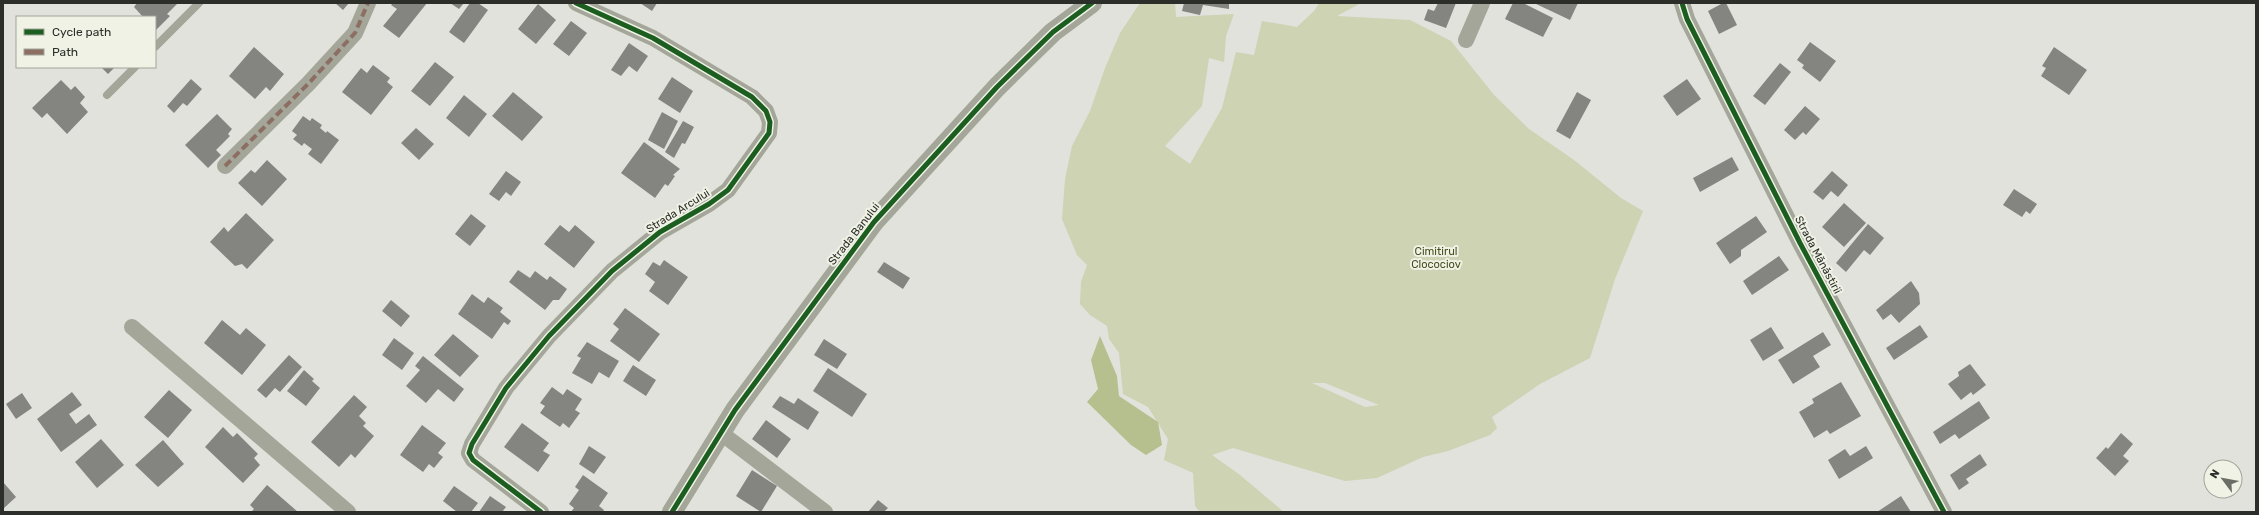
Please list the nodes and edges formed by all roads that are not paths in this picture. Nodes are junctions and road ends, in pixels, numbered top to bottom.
1 (199, 3) edge
2 (368, 3) edge
3 (576, 3) edge
4 (1092, 3) edge
5 (1482, 3) edge
6 (1682, 3) edge
7 (1466, 40) dead end
8 (156, 46) edge
9 (134, 68) edge
10 (107, 95) dead end
11 (225, 166) dead end
12 (132, 327) dead end
13 (721, 433) junction
14 (348, 512) edge
15 (541, 512) edge
16 (672, 512) edge
17 (825, 512) edge
18 (1944, 512) edge

1 - 8 lane
2 - 11 street
3 - 15 street, Strada Arcului
4 - 13 street, Strada Banului
5 - 7 street
6 - 18 street, Strada Mănăstirii
9 - 10 lane
12 - 14 street
13 - 16 street, Strada Banului
13 - 17 street

